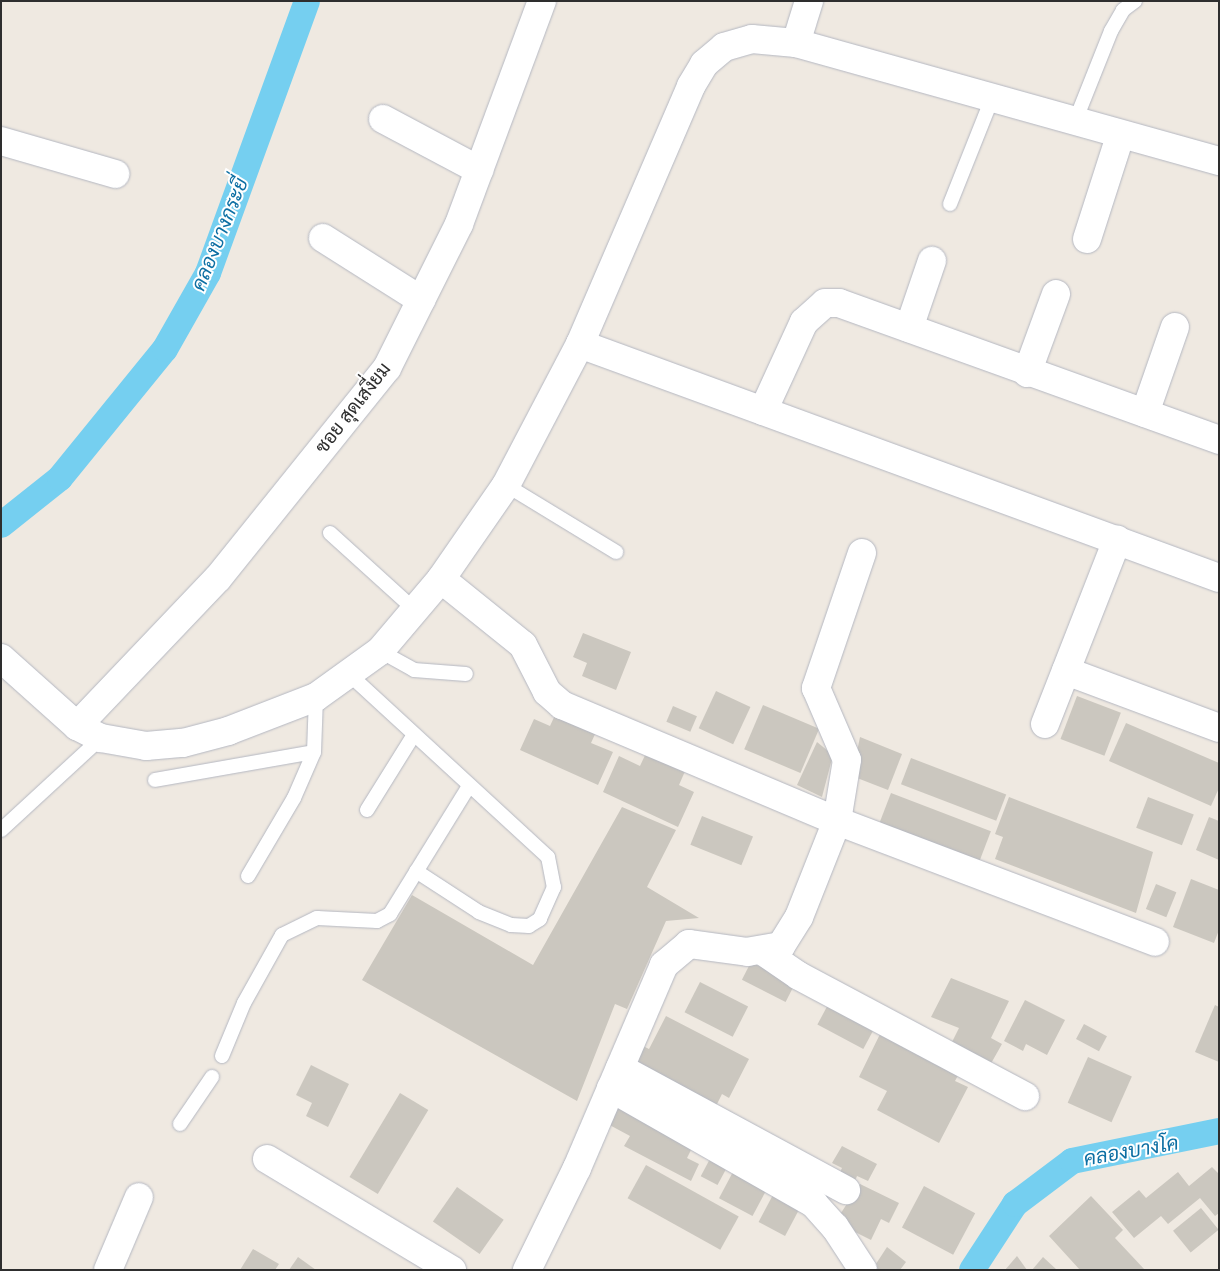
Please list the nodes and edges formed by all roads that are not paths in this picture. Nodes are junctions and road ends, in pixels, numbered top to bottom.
1 (542, 1) edge
2 (808, 1) edge
3 (1136, 1) edge
4 (796, 43) junction
5 (991, 101) junction
6 (383, 120) dead end
7 (1074, 124) junction
8 (1120, 136) junction
9 (1, 142) edge
10 (1219, 161) edge
11 (479, 170) junction
12 (115, 174) dead end
13 (950, 204) dead end
14 (323, 238) dead end
15 (1088, 240) dead end
16 (932, 261) dead end
17 (1056, 294) dead end
18 (421, 300) junction
19 (1175, 327) dead end
20 (909, 328) junction
21 (580, 344) junction
22 (1027, 373) junction
23 (764, 412) junction
24 (1145, 413) junction
25 (1219, 440) edge
26 (506, 485) junction
27 (330, 533) dead end
28 (1117, 540) junction
29 (616, 552) dead end
30 (862, 552) dead end
31 (1219, 578) edge
32 (440, 579) junction
33 (416, 611) junction
34 (380, 651) junction
35 (1, 658) edge
36 (1066, 671) junction
37 (466, 674) dead end
38 (350, 675) junction
39 (316, 698) junction
40 (1045, 724) dead end
41 (77, 726) junction
42 (1219, 728) edge
43 (414, 736) junction
44 (101, 738) junction
45 (314, 752) junction
46 (155, 780) dead end
47 (469, 786) junction
48 (367, 810) dead end
49 (837, 822) junction
50 (1, 830) edge
51 (416, 872) junction
52 (248, 876) dead end
53 (1155, 942) dead end
54 (764, 952) junction
55 (222, 1056) dead end
56 (212, 1077) dead end
57 (616, 1078) junction
58 (1025, 1096) dead end
59 (180, 1124) dead end
60 (267, 1159) dead end
61 (846, 1190) dead end
62 (139, 1197) dead end
63 (108, 1270) edge
64 (452, 1270) edge
65 (527, 1270) edge
66 (863, 1270) edge

1 - 11 street, ซอย สุดเสงี่ยม
2 - 4 street
3 - 7 lane
4 - 5 street
4 - 21 street
5 - 7 street
5 - 13 lane
6 - 11 street
7 - 8 street
8 - 10 street
8 - 15 street
9 - 12 street
11 - 18 street, ซอย สุดเสงี่ยม
14 - 18 street
16 - 20 street
17 - 22 street
18 - 41 street, ซอย สุดเสงี่ยม
19 - 24 street
20 - 22 street
20 - 23 street
21 - 23 street
21 - 26 street
22 - 24 street
23 - 28 street
24 - 25 street
26 - 29 lane
26 - 32 street
27 - 33 lane
28 - 31 street
28 - 36 street
30 - 49 street
32 - 33 street
32 - 49 street
33 - 34 street
34 - 37 lane
34 - 38 street
35 - 41 street
36 - 40 street
36 - 42 street
38 - 39 street
38 - 43 lane
39 - 44 street
39 - 45 lane
41 - 44 street
43 - 47 lane
43 - 48 lane
44 - 50 lane
45 - 46 lane
45 - 52 lane
47 - 51 lane
47 - 51 lane
49 - 53 street
49 - 54 street
51 - 55 lane
54 - 57 street
54 - 58 street
56 - 59 lane
57 - 61 street
57 - 65 street
57 - 66 street
60 - 64 street
62 - 63 street

